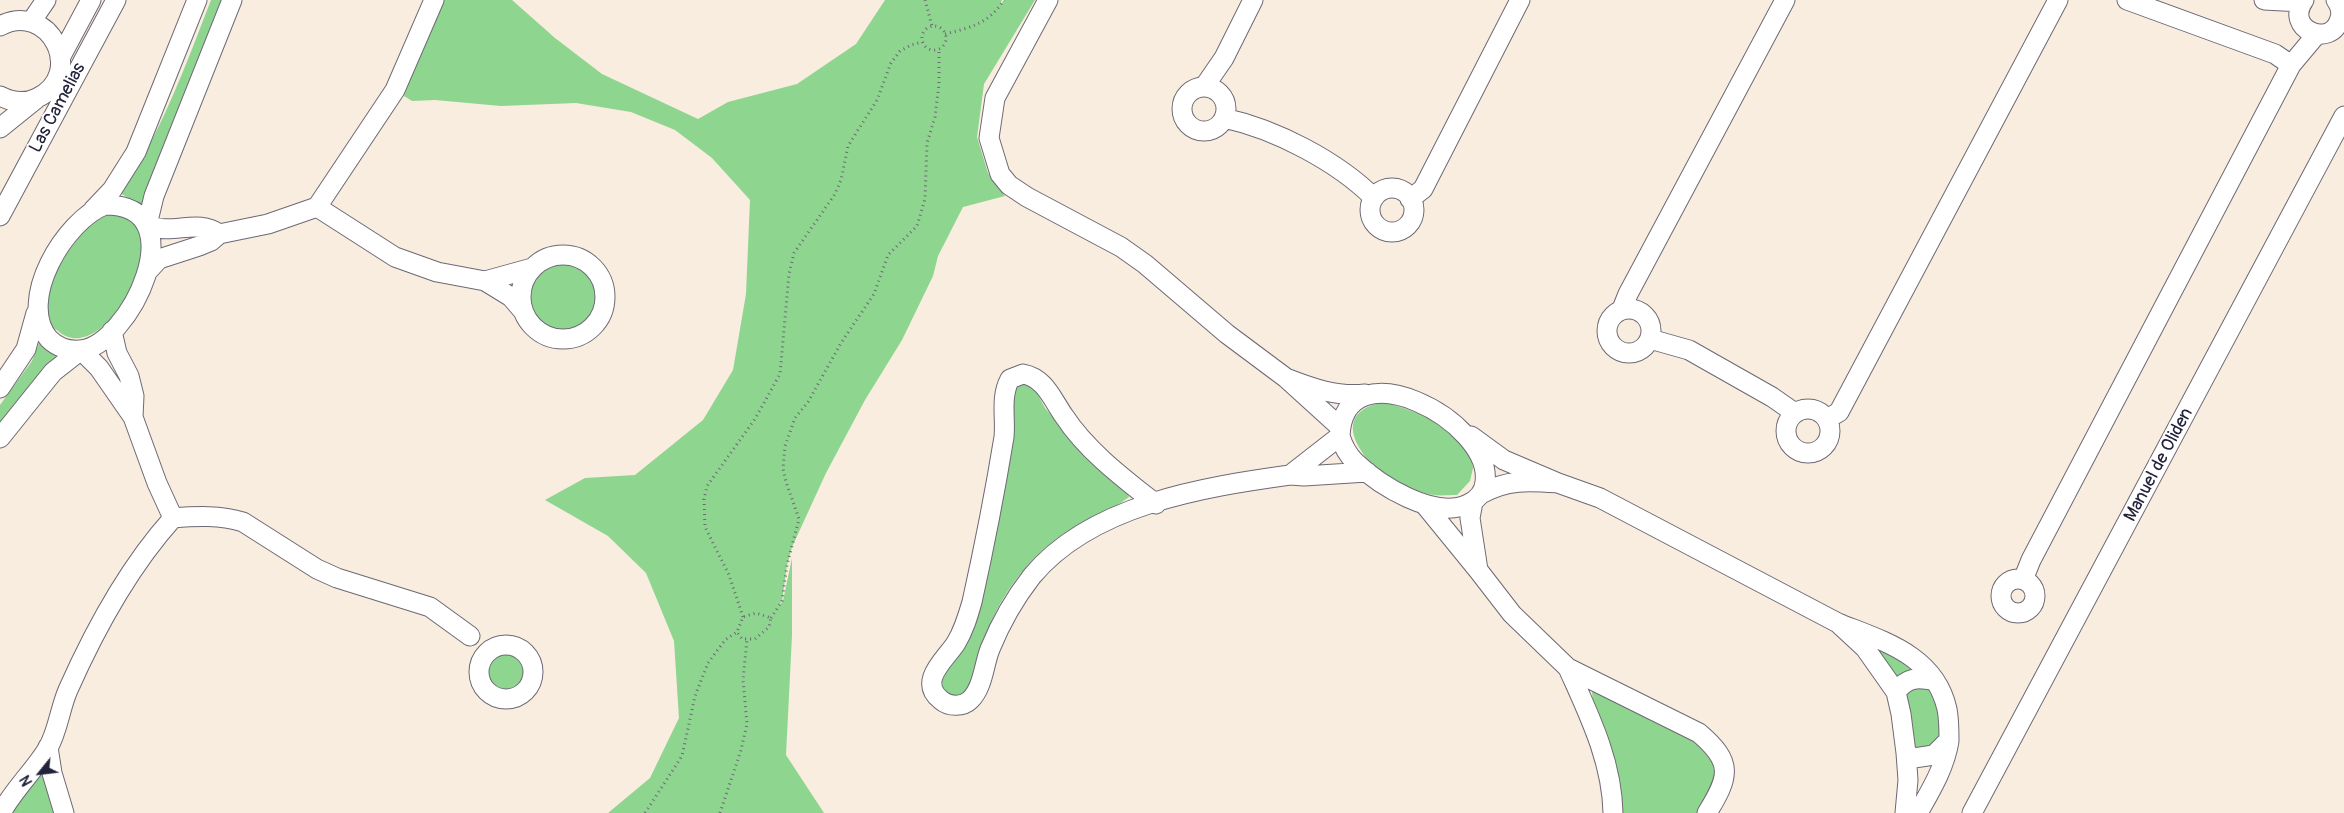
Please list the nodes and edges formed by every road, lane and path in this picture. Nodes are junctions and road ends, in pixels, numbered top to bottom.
1 (46, 0) edge
2 (91, 0) edge
3 (116, 0) edge
4 (197, 0) edge
5 (232, 0) edge
6 (434, 0) edge
7 (925, 0) edge
8 (1004, 0) edge
9 (1048, 0) edge
10 (1253, 0) edge
11 (1520, 0) edge
12 (1785, 0) edge
13 (2058, 0) edge
14 (2127, 0) edge
15 (2264, 0) edge
16 (2303, 1) edge
17 (2338, 1) edge
18 (31, 22) junction
19 (0, 26) edge
20 (932, 26) junction
21 (945, 34) junction
22 (2317, 34) junction
23 (922, 42) junction
24 (939, 49) junction
25 (60, 58) junction
26 (2291, 65) junction
27 (1204, 87) junction
28 (0, 96) edge
29 (40, 96) junction
30 (2344, 116) edge
31 (1224, 118) junction
32 (0, 128) edge
33 (1374, 198) junction
34 (1410, 199) junction
35 (317, 207) junction
36 (92, 210) junction
37 (0, 216) edge
38 (147, 225) junction
39 (220, 234) junction
40 (532, 268) junction
41 (147, 272) junction
42 (485, 281) junction
43 (38, 304) junction
44 (1622, 309) junction
45 (523, 311) junction
46 (112, 331) junction
47 (1650, 339) junction
48 (81, 350) junction
49 (1286, 378) junction
50 (0, 388) edge
51 (1365, 394) junction
52 (1795, 413) junction
53 (133, 417) junction
54 (1827, 419) junction
55 (1463, 430) junction
56 (1340, 432) junction
57 (0, 438) edge
58 (1367, 472) junction
59 (1290, 475) junction
60 (1558, 482) junction
61 (1477, 498) junction
62 (1156, 504) junction
63 (1425, 505) junction
64 (173, 518) junction
65 (1478, 570) junction
66 (2023, 580) dead end
67 (743, 617) junction
68 (771, 618) junction
69 (1838, 623) junction
70 (737, 632) junction
71 (470, 636) junction
72 (746, 640) junction
73 (500, 645) junction
74 (480, 665) junction
75 (1568, 668) junction
76 (1935, 681) junction
77 (1896, 692) junction
78 (1949, 740) junction
79 (48, 748) junction
80 (1906, 753) junction
81 (1, 813) edge
82 (64, 813) edge
83 (645, 813) edge
84 (720, 813) edge
85 (1613, 813) edge
86 (1707, 813) edge
87 (1905, 813) edge
88 (1918, 813) edge
89 (1972, 813) edge

1 - 18 street
2 - 25 street
3 - 37 street, Las Camelias
4 - 36 street
5 - 38 street
6 - 35 street
7 - 20 path
8 - 21 path
9 - 49 street
10 - 27 street
11 - 34 street
12 - 44 street
13 - 54 street
14 - 26 street
15 - 16 street
16 - 22 street
17 - 22 street
18 - 19 street
18 - 25 street
20 - 21 path
20 - 23 path
21 - 24 path
22 - 26 street
23 - 24 path
23 - 67 path
24 - 68 path
25 - 29 street
26 - 66 street
27 - 31 street
27 - 31 street
28 - 29 street
29 - 32 street
30 - 89 street, Manuel de Oliden
31 - 33 street
33 - 34 street
33 - 34 street
35 - 39 street
35 - 42 street
36 - 38 street
36 - 43 street
38 - 39 street
38 - 41 street
39 - 41 street
40 - 42 street
40 - 45 street
40 - 45 street
41 - 46 street
42 - 45 street
43 - 48 street
43 - 50 street
44 - 47 street
44 - 47 street
46 - 48 street
46 - 53 street
47 - 52 street
48 - 53 street
48 - 57 street
49 - 51 street
49 - 56 street
51 - 55 street
51 - 56 street
52 - 54 street
52 - 54 street
53 - 64 street
55 - 60 street
55 - 61 street
56 - 58 street
56 - 59 street
58 - 59 street
58 - 63 street
59 - 62 street
60 - 61 street
60 - 69 street
61 - 63 street
61 - 65 street
62 - 62 street
63 - 65 street
64 - 71 street
64 - 79 street
65 - 75 street
67 - 68 path
67 - 70 path
68 - 72 path
69 - 76 street
69 - 77 street
70 - 72 path
70 - 83 path
71 - 73 street
71 - 74 street
72 - 84 path
73 - 74 street
73 - 74 street
75 - 85 street
75 - 86 street
76 - 77 street
76 - 78 street
77 - 80 street
78 - 80 street
78 - 88 street
79 - 81 street
79 - 82 street
80 - 87 street

